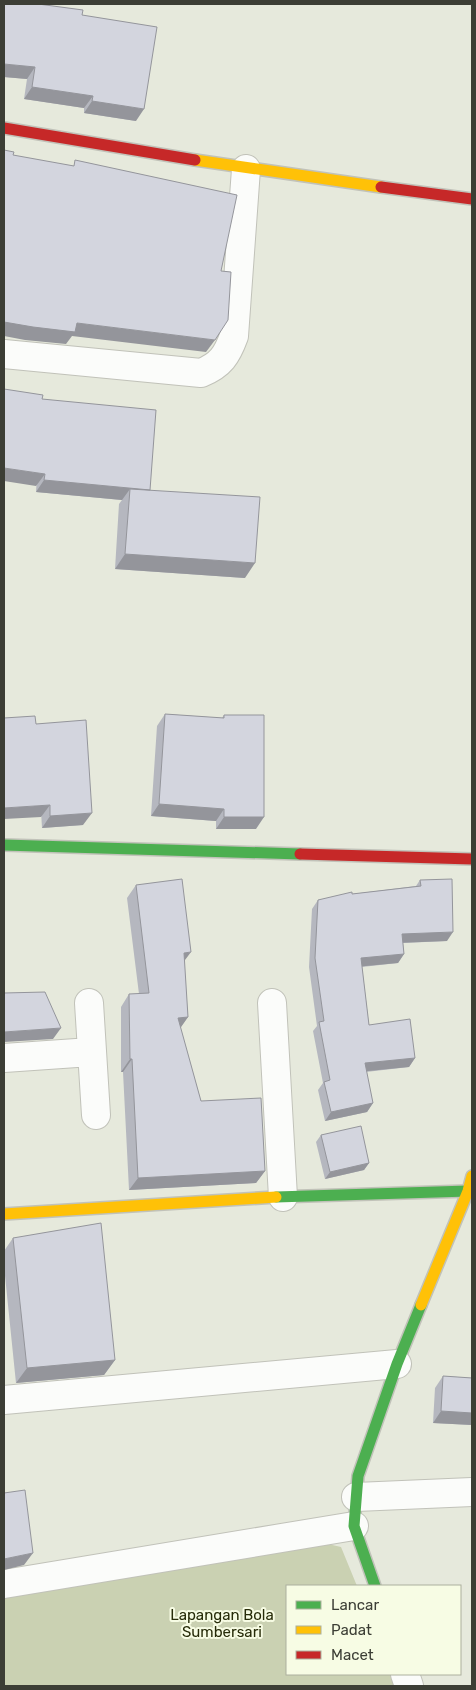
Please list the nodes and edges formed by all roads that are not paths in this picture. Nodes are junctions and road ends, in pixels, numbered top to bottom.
1 (4, 128) edge
2 (246, 169) junction
3 (472, 199) edge
4 (4, 354) edge
5 (4, 845) edge
6 (472, 859) edge
7 (89, 1002) dead end
8 (272, 1004) dead end
9 (91, 1052) junction
10 (4, 1058) edge
11 (96, 1115) dead end
12 (472, 1175) edge
13 (468, 1191) junction
14 (283, 1198) junction
15 (4, 1214) edge
16 (396, 1364) junction
17 (4, 1400) edge
18 (472, 1492) edge
19 (356, 1497) junction
20 (354, 1526) junction
21 (4, 1584) edge
22 (375, 1585) edge

1 - 2 street
2 - 3 street
2 - 4 street
5 - 6 street
7 - 9 street
8 - 14 street
9 - 10 street
9 - 11 street
12 - 13 street
13 - 14 street
13 - 16 street
14 - 15 street
16 - 17 street
16 - 19 street
18 - 19 street
19 - 20 street
20 - 21 street
20 - 22 street

